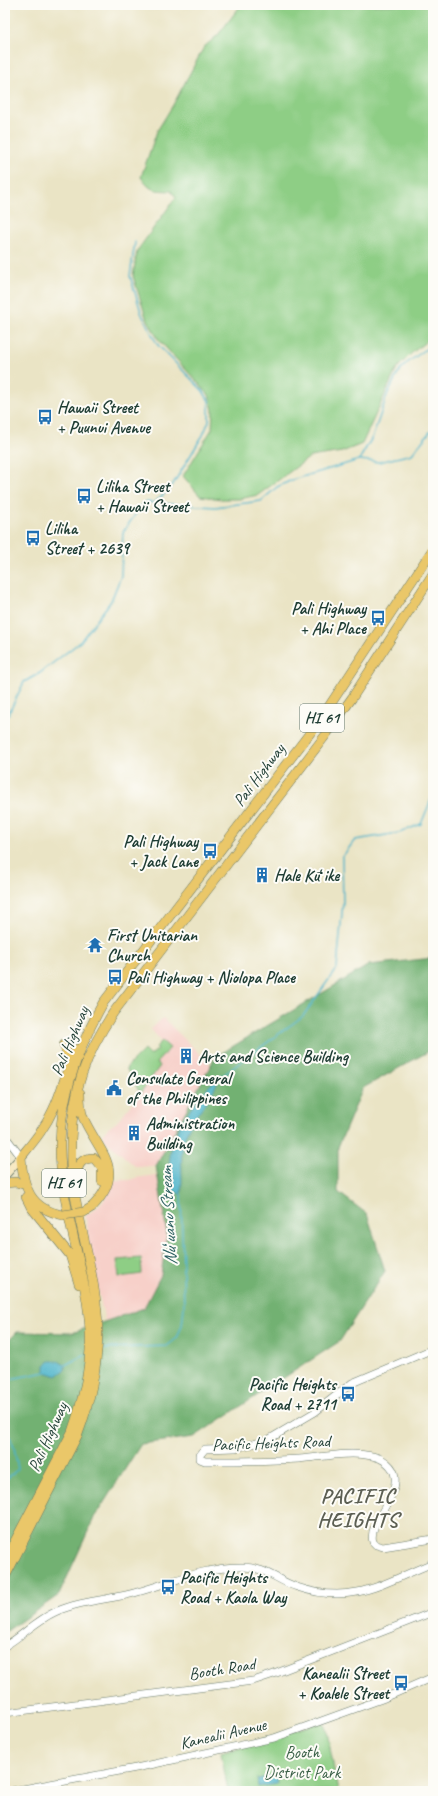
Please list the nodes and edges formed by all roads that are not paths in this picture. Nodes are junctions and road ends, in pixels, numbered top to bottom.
1 (433, 549) edge
2 (433, 574) edge
3 (86, 1036) junction
4 (82, 1069) junction
5 (5, 1136) edge
6 (21, 1157) junction
7 (5, 1175) edge
8 (5, 1183) edge
9 (26, 1185) junction
10 (90, 1205) junction
11 (63, 1213) junction
12 (80, 1218) junction
13 (94, 1332) junction
14 (433, 1349) edge
15 (93, 1360) junction
16 (433, 1539) edge
17 (5, 1560) edge
18 (433, 1563) edge
19 (5, 1577) edge
20 (433, 1612) edge
21 (5, 1646) edge
22 (433, 1677) edge
23 (5, 1713) edge
24 (12, 1791) edge

1 - 3 highway, Pali Highway / HI 61
2 - 4 highway, Pali Highway / HI 61
3 - 6 highway
3 - 13 highway, Pali Highway / HI 61
4 - 10 highway
4 - 12 highway, Pali Highway / HI 61
5 - 6 street
6 - 7 main road
6 - 9 highway
6 - 11 highway
8 - 9 highway
9 - 11 highway
9 - 13 highway
10 - 11 highway, bridge
10 - 12 highway
12 - 13 highway, Pali Highway / HI 61
13 - 15 highway, Pali Highway / HI 61
14 - 16 street, Pacific Heights Road
15 - 17 highway, Pali Highway / HI 61
15 - 19 highway, Pali Highway / HI 61
18 - 21 street
20 - 23 street, Booth Road
22 - 24 street, Kanealii Avenue

